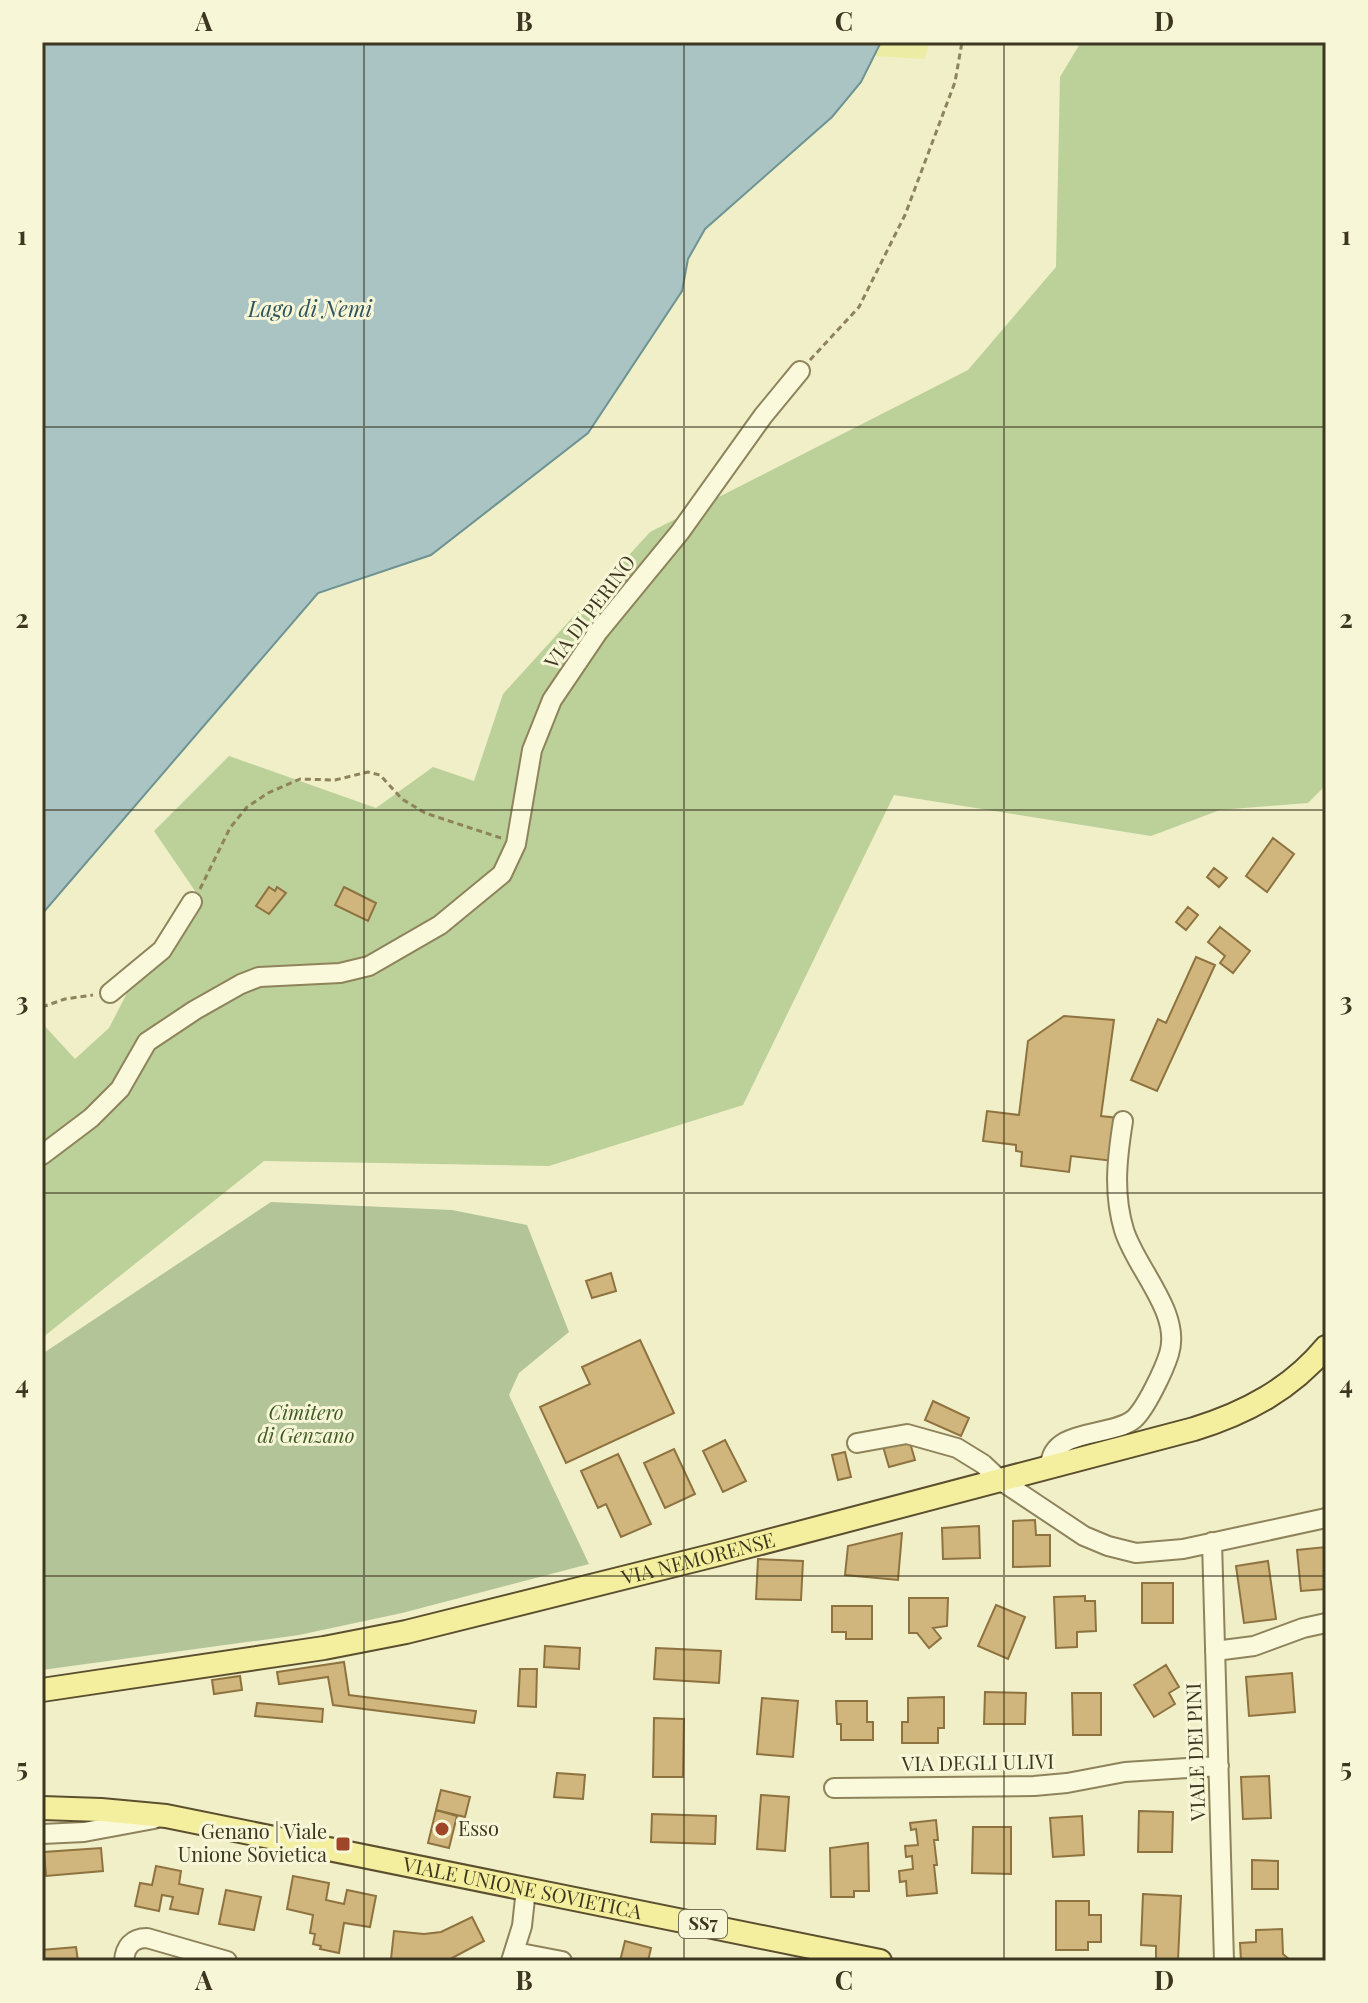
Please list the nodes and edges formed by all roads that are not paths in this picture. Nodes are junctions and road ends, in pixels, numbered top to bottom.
1 (800, 371) road end
2 (192, 902) road end
3 (110, 993) road end
4 (1123, 1121) dead end
5 (42, 1155) edge
6 (1326, 1347) edge
7 (857, 1443) dead end
8 (1050, 1467) junction
9 (1000, 1480) junction
10 (1326, 1518) edge
11 (1212, 1542) junction
12 (1326, 1623) edge
13 (1215, 1651) junction
14 (42, 1690) edge
15 (1219, 1766) junction
16 (834, 1788) dead end
17 (42, 1808) edge
18 (166, 1816) junction
19 (42, 1834) edge
20 (526, 1889) junction
21 (513, 1957) edge
22 (124, 1961) edge
23 (227, 1961) edge
24 (562, 1961) edge
25 (880, 1961) edge
26 (1224, 1961) edge

1 - 5 street, VIA DI PERINO
2 - 3 street
4 - 8 street
6 - 8 main road, VIA NEMORENSE
7 - 9 street
8 - 9 main road, VIA NEMORENSE
9 - 11 street
9 - 14 main road, VIA NEMORENSE
10 - 11 street
11 - 13 street, VIALE DEI PINI
12 - 13 street
13 - 15 street, VIALE DEI PINI
15 - 16 street, VIA DEGLI ULIVI
15 - 26 street, VIALE DEI PINI
17 - 18 main road, VIALE UNIONE SOVIETICA / SS7
18 - 19 street, VIALE UNIONE SOVIETICA
18 - 20 main road, VIALE UNIONE SOVIETICA / SS7
20 - 21 street
20 - 25 main road, VIALE UNIONE SOVIETICA / SS7
21 - 24 street
22 - 23 street

